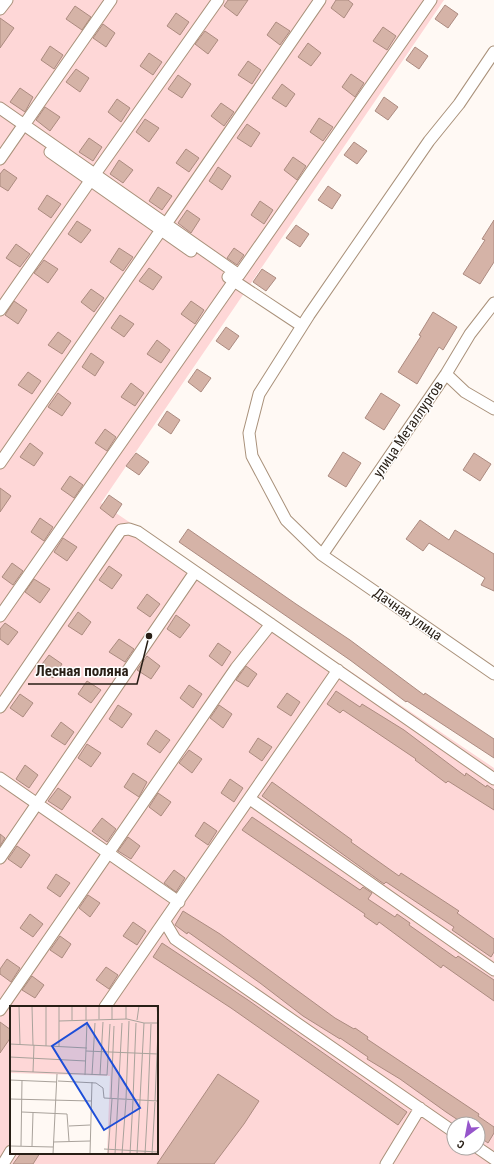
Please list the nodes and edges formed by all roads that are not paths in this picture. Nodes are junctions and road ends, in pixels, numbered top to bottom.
1 (6, 0) edge
2 (111, 0) edge
3 (218, 0) edge
4 (320, 0) edge
5 (431, 0) edge
6 (0, 9) edge
7 (494, 52) edge
8 (0, 108) edge
9 (0, 117) edge
10 (22, 128) junction
11 (0, 159) edge
12 (93, 177) junction
13 (163, 227) junction
14 (234, 281) junction
15 (494, 302) edge
16 (0, 310) edge
17 (302, 326) junction
18 (446, 374) junction
19 (494, 409) edge
20 (0, 463) edge
21 (322, 555) junction
22 (195, 572) junction
23 (0, 616) edge
24 (271, 624) junction
25 (338, 670) junction
26 (494, 674) edge
27 (0, 707) edge
28 (0, 778) edge
29 (494, 779) edge
30 (250, 799) junction
31 (37, 804) junction
32 (108, 853) junction
33 (0, 858) edge
34 (179, 902) junction
35 (164, 922) junction
36 (494, 970) edge
37 (106, 1006) edge
38 (0, 1010) edge
39 (420, 1108) junction
40 (446, 1126) edge
41 (10, 1153) edge
42 (3, 1164) edge
43 (386, 1164) edge

1 - 6 street
2 - 10 street
3 - 12 street
4 - 13 street
5 - 13 street
7 - 17 street, Дачная улица
8 - 10 street
9 - 10 street
10 - 11 street
10 - 12 street
12 - 13 street
12 - 16 street
13 - 14 street
13 - 20 street
14 - 17 street
14 - 23 street
15 - 18 street, улица Металлургов
17 - 21 street, Дачная улица
18 - 19 street
18 - 21 street, улица Металлургов
21 - 26 street, Дачная улица
22 - 24 street
22 - 27 street
22 - 31 street
24 - 25 street
24 - 32 street
25 - 29 street
25 - 30 street
28 - 31 street
30 - 34 street
30 - 36 street
31 - 32 street
31 - 33 street
32 - 34 street
32 - 38 street
34 - 35 street
35 - 37 street
35 - 39 street
39 - 40 street
39 - 43 street
41 - 42 street

